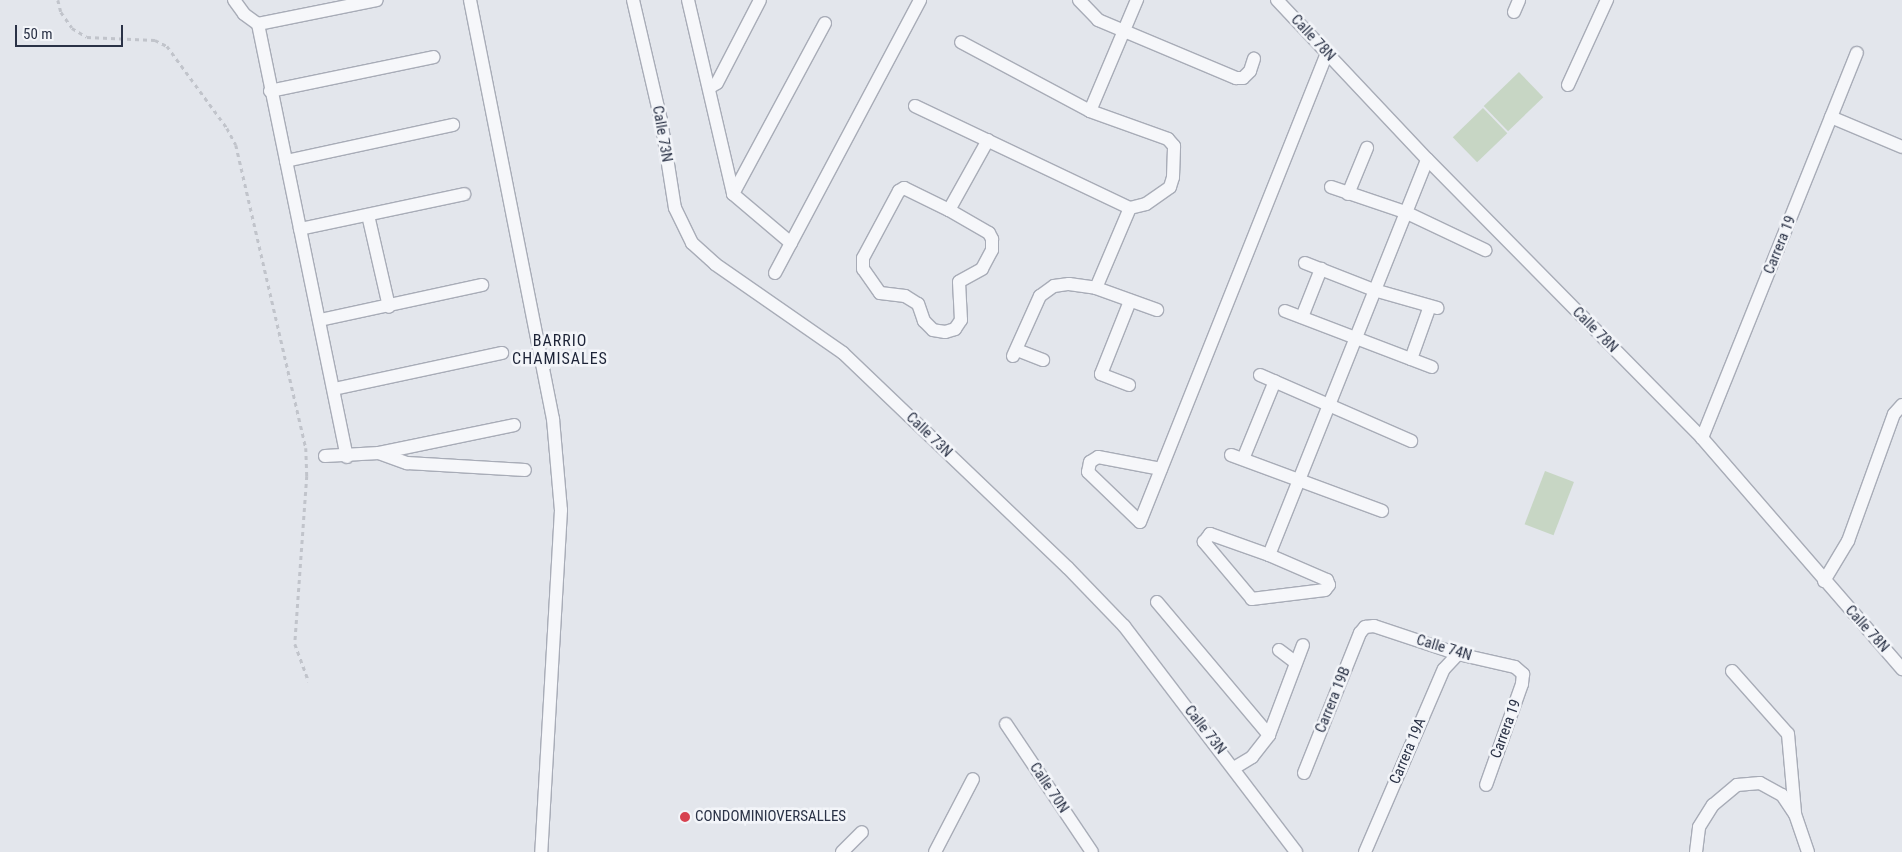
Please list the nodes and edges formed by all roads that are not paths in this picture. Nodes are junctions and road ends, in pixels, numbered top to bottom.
1 (234, 0) edge
2 (377, 0) edge
3 (470, 0) edge
4 (632, 0) edge
5 (688, 0) edge
6 (760, 0) edge
7 (920, 0) edge
8 (1079, 0) edge
9 (1137, 0) edge
10 (1277, 0) edge
11 (1519, 0) edge
12 (1607, 0) edge
13 (1514, 12) dead end
14 (825, 23) dead end
15 (258, 24) junction
16 (1124, 32) junction
17 (961, 42) dead end
18 (1327, 53) junction
19 (1857, 53) dead end
20 (434, 57) dead end
21 (1254, 59) dead end
22 (1568, 85) dead end
23 (710, 88) junction
24 (270, 91) junction
25 (915, 106) dead end
26 (1090, 110) junction
27 (1831, 117) junction
28 (452, 125) dead end
29 (988, 140) junction
30 (1902, 147) edge
31 (1367, 148) dead end
32 (1427, 160) junction
33 (286, 161) junction
34 (1331, 186) dead end
35 (464, 194) dead end
36 (733, 194) junction
37 (1348, 194) junction
38 (1130, 208) junction
39 (949, 210) junction
40 (1405, 212) junction
41 (368, 214) junction
42 (300, 228) junction
43 (791, 243) junction
44 (1485, 250) dead end
45 (1305, 263) dead end
46 (1321, 269) junction
47 (775, 273) dead end
48 (482, 285) dead end
49 (1096, 288) junction
50 (1374, 290) junction
51 (1130, 300) junction
52 (389, 307) junction
53 (1158, 310) dead end
54 (1286, 311) dead end
55 (1302, 317) junction
56 (320, 320) junction
57 (1355, 338) junction
58 (502, 353) dead end
59 (1411, 359) junction
60 (1043, 360) dead end
61 (1432, 367) dead end
62 (1260, 375) dead end
63 (1275, 382) junction
64 (1129, 384) dead end
65 (334, 389) junction
66 (1328, 403) junction
67 (1902, 405) edge
68 (514, 425) dead end
69 (1702, 438) junction
70 (1411, 441) dead end
71 (379, 453) junction
72 (1231, 455) dead end
73 (324, 456) dead end
74 (347, 457) junction
75 (1243, 459) junction
76 (1161, 469) junction
77 (525, 470) dead end
78 (1298, 480) junction
79 (1382, 511) dead end
80 (1268, 554) junction
81 (1824, 581) junction
82 (1157, 602) dead end
83 (1365, 627) joint
84 (1303, 645) dead end
85 (1279, 650) dead end
86 (1458, 654) junction
87 (1296, 663) junction
88 (1902, 669) edge
89 (1732, 671) dead end
90 (1523, 674) joint
91 (1006, 724) dead end
92 (1269, 735) junction
93 (1234, 768) junction
94 (1304, 774) dead end
95 (973, 779) dead end
96 (1486, 785) dead end
97 (1795, 814) junction
98 (862, 832) dead end
99 (541, 852) edge
100 (842, 852) edge
101 (935, 852) edge
102 (1092, 852) edge
103 (1296, 852) edge
104 (1365, 852) edge
105 (1696, 852) edge
106 (1808, 852) edge

1 - 15 street
2 - 15 street
3 - 99 street
4 - 93 street, Calle 73N
5 - 23 street
6 - 23 street
7 - 43 street
8 - 16 street
9 - 16 street
10 - 18 street, Calle 78N
11 - 13 street
12 - 22 street
14 - 36 street
15 - 24 street
16 - 21 street
16 - 26 street
17 - 26 street
18 - 32 street, Calle 78N
18 - 76 street
19 - 27 street, Carrera 19
20 - 24 street
23 - 36 street
24 - 33 street
25 - 29 street
26 - 38 street
27 - 30 street
27 - 69 street, Carrera 19
28 - 33 street
29 - 38 street
29 - 39 street
31 - 37 street
32 - 40 street
32 - 69 street, Calle 78N
33 - 42 street
34 - 37 street
35 - 41 street
36 - 43 street
37 - 40 street
38 - 49 street
39 - 39 street
40 - 44 street
40 - 50 street
41 - 42 street
41 - 52 street
42 - 56 street
43 - 47 street
45 - 46 street
46 - 50 street
46 - 55 street
48 - 52 street
49 - 51 street
49 - 60 street
50 - 57 street
50 - 59 street
51 - 53 street
51 - 64 street
52 - 56 street
54 - 55 street
55 - 57 street
56 - 65 street
57 - 59 street
57 - 66 street
58 - 65 street
59 - 61 street
62 - 63 street
63 - 66 street
63 - 75 street
65 - 74 street
66 - 70 street
66 - 78 street
67 - 81 street
68 - 71 street
69 - 81 street, Calle 78N
71 - 74 street
71 - 77 street
72 - 75 street
73 - 74 street
75 - 78 street
76 - 76 street
78 - 79 street
78 - 80 street
80 - 80 street
81 - 88 street, Calle 78N
82 - 92 street
83 - 86 street, Calle 74N
83 - 94 street, Carrera 19B
84 - 87 street
85 - 87 street
86 - 90 street, Calle 74N
86 - 104 street, Carrera 19A
87 - 92 street
89 - 97 street
90 - 96 street, Carrera 19
91 - 102 street, Calle 70N
92 - 93 street
93 - 103 street, Calle 73N
95 - 101 street
97 - 105 street
97 - 106 street
98 - 100 street

